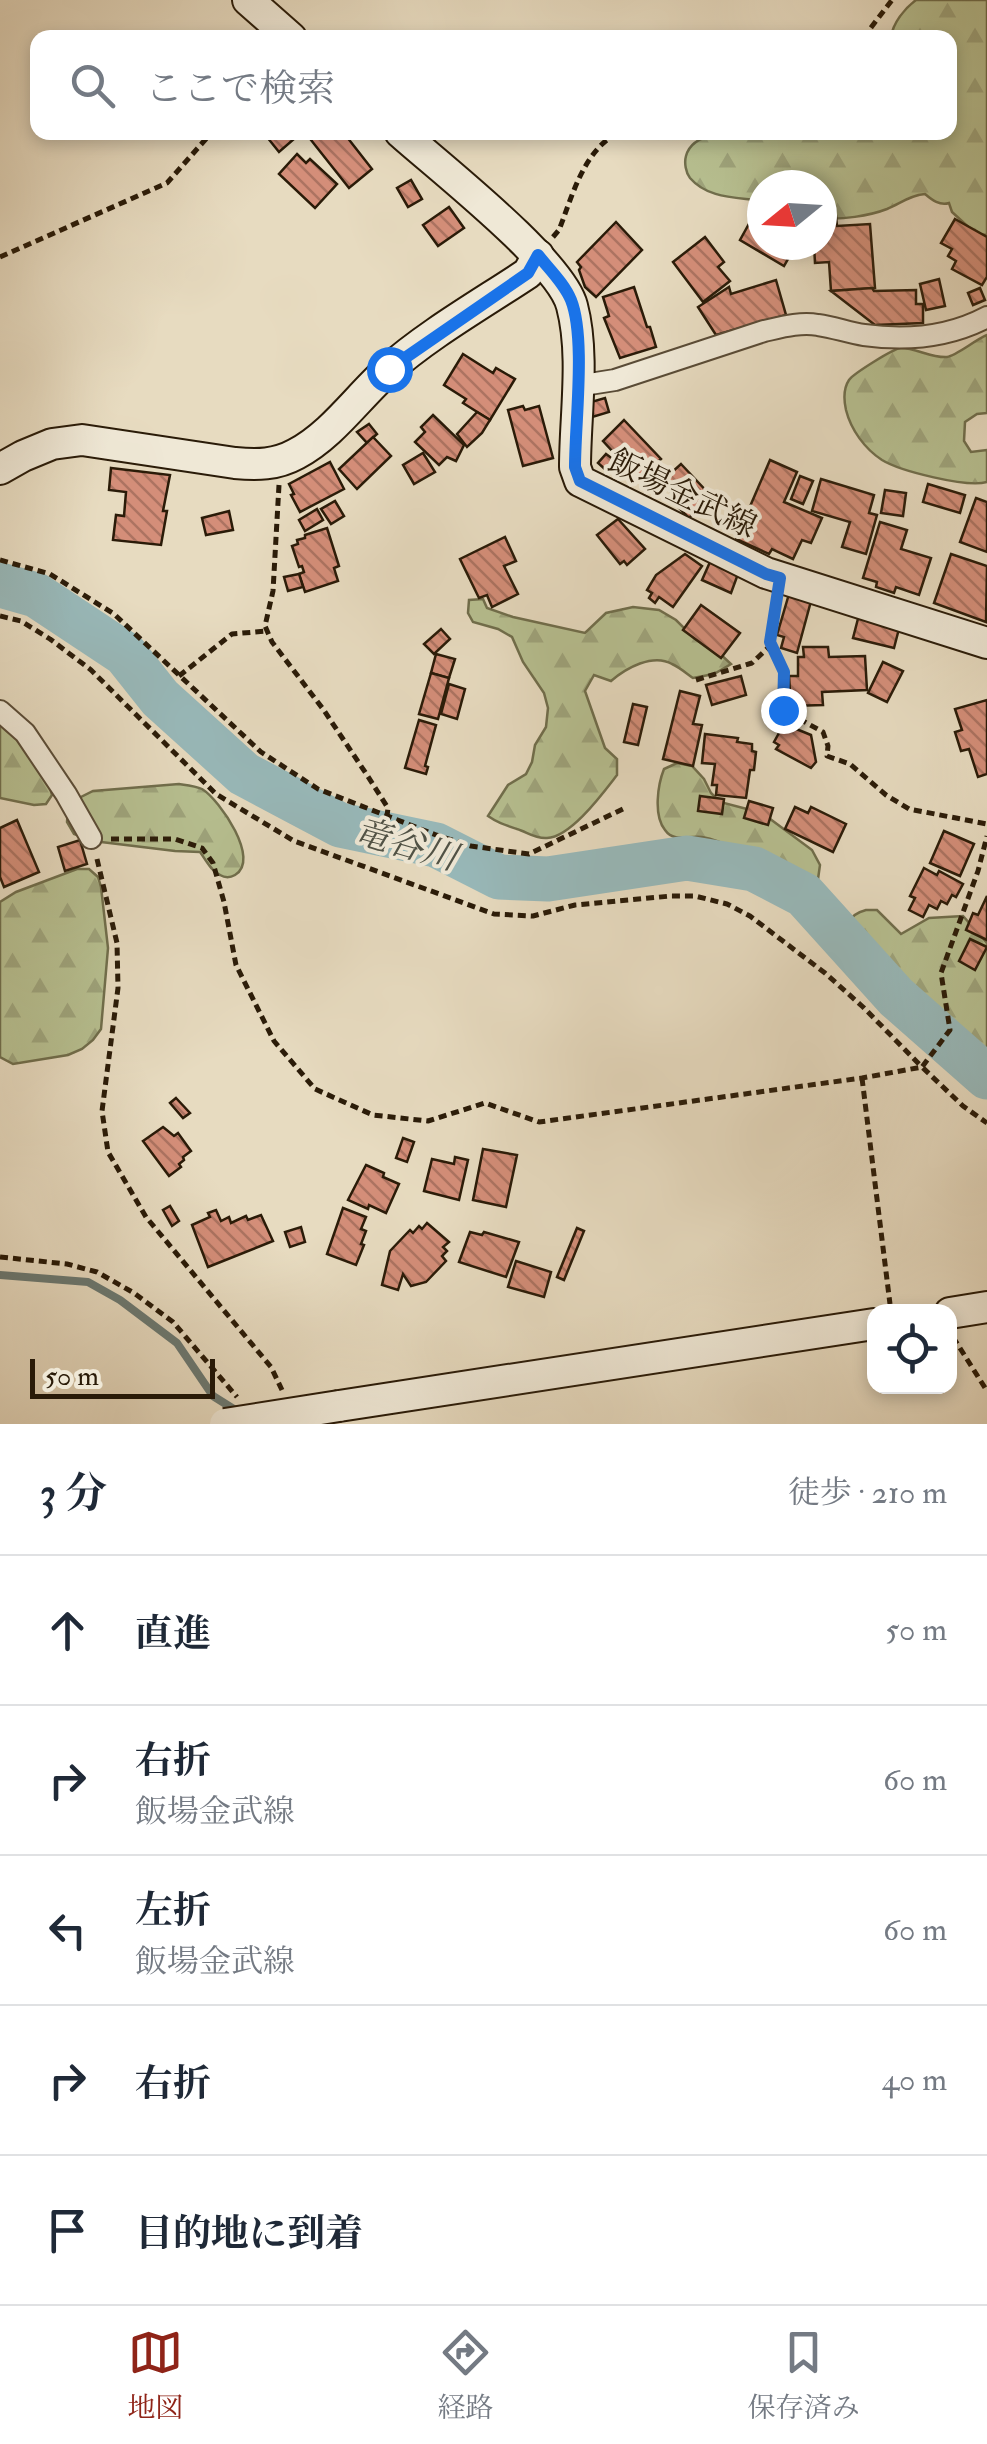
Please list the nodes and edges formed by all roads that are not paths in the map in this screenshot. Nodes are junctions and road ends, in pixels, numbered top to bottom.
1 (248, 0) edge
2 (282, 30) edge
3 (409, 140) edge
4 (538, 255) junction
5 (987, 317) edge
6 (577, 386) junction
7 (0, 469) edge
8 (987, 642) edge
9 (0, 711) edge
10 (91, 838) road end
11 (987, 1307) edge
12 (957, 1318) edge
13 (867, 1325) edge
14 (232, 1411) edge

1 - 2 street
3 - 4 street, 飯場金武線
4 - 6 street, 飯場金武線
4 - 7 street
5 - 6 street
6 - 8 street, 飯場金武線
9 - 10 street
11 - 12 street
13 - 14 street, bridge

